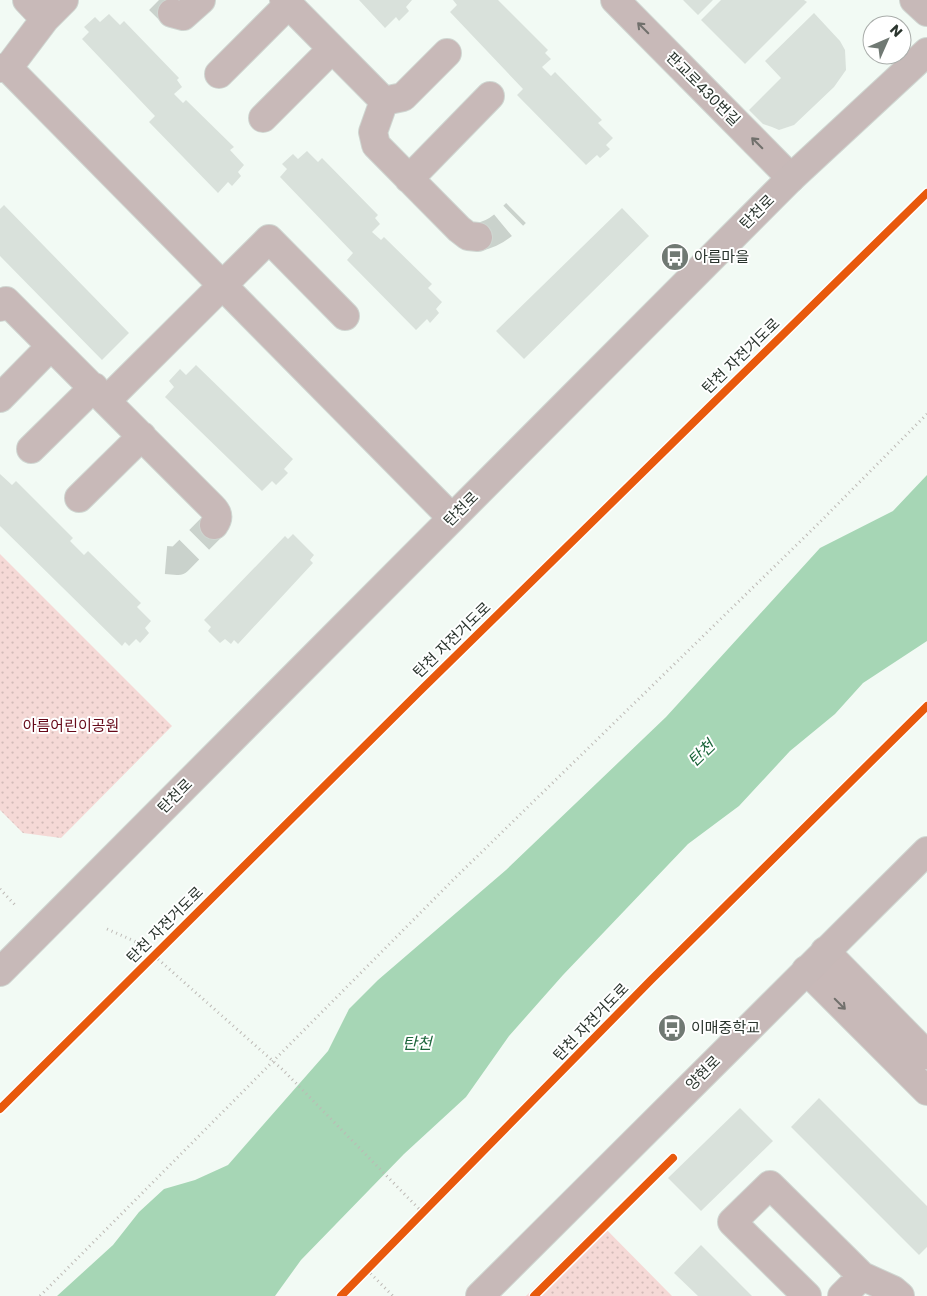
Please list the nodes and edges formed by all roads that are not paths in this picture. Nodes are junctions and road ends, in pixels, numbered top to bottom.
1 (64, 0) edge
2 (201, 0) edge
3 (615, 0) edge
4 (914, 0) edge
5 (286, 2) edge
6 (36, 9) edge
7 (927, 12) edge
8 (172, 13) dead end
9 (332, 49) junction
10 (927, 52) edge
11 (447, 53) dead end
12 (4, 68) edge
13 (219, 74) dead end
14 (490, 96) dead end
15 (384, 101) junction
16 (263, 118) dead end
17 (791, 178) junction
18 (409, 179) junction
19 (478, 237) dead end
20 (223, 286) junction
21 (0, 307) edge
22 (345, 316) dead end
23 (51, 346) junction
24 (100, 394) junction
25 (0, 398) edge
26 (142, 436) junction
27 (31, 449) dead end
28 (79, 498) dead end
29 (452, 518) junction
30 (214, 525) dead end
31 (927, 851) edge
32 (825, 951) junction
33 (806, 970) junction
34 (0, 972) edge
35 (927, 1055) edge
36 (927, 1091) edge
37 (862, 1276) junction
38 (480, 1296) edge
39 (807, 1296) edge
40 (842, 1296) edge
41 (900, 1296) edge

1 - 6 street
2 - 8 street
17 -> 3 street, 판교로430번길
4 - 7 main road
5 - 9 street
5 - 13 street
6 - 12 street
9 - 15 street
9 - 16 street
10 - 17 main road, 탄천로
11 - 15 street
12 - 20 street
14 - 18 street
15 - 18 street
17 - 29 main road, 탄천로
18 - 19 street
20 - 22 street
20 - 24 street
20 - 29 street
21 - 23 street
23 - 24 street
23 - 25 street
24 - 26 street
24 - 27 street
26 - 28 street
26 - 30 street
29 - 34 main road, 탄천로
31 - 32 main road, 양현로
32 - 33 main road, 양현로
32 - 35 street
33 -> 36 street
33 - 38 main road, 양현로
37 - 39 street
37 - 40 street
37 - 41 street

